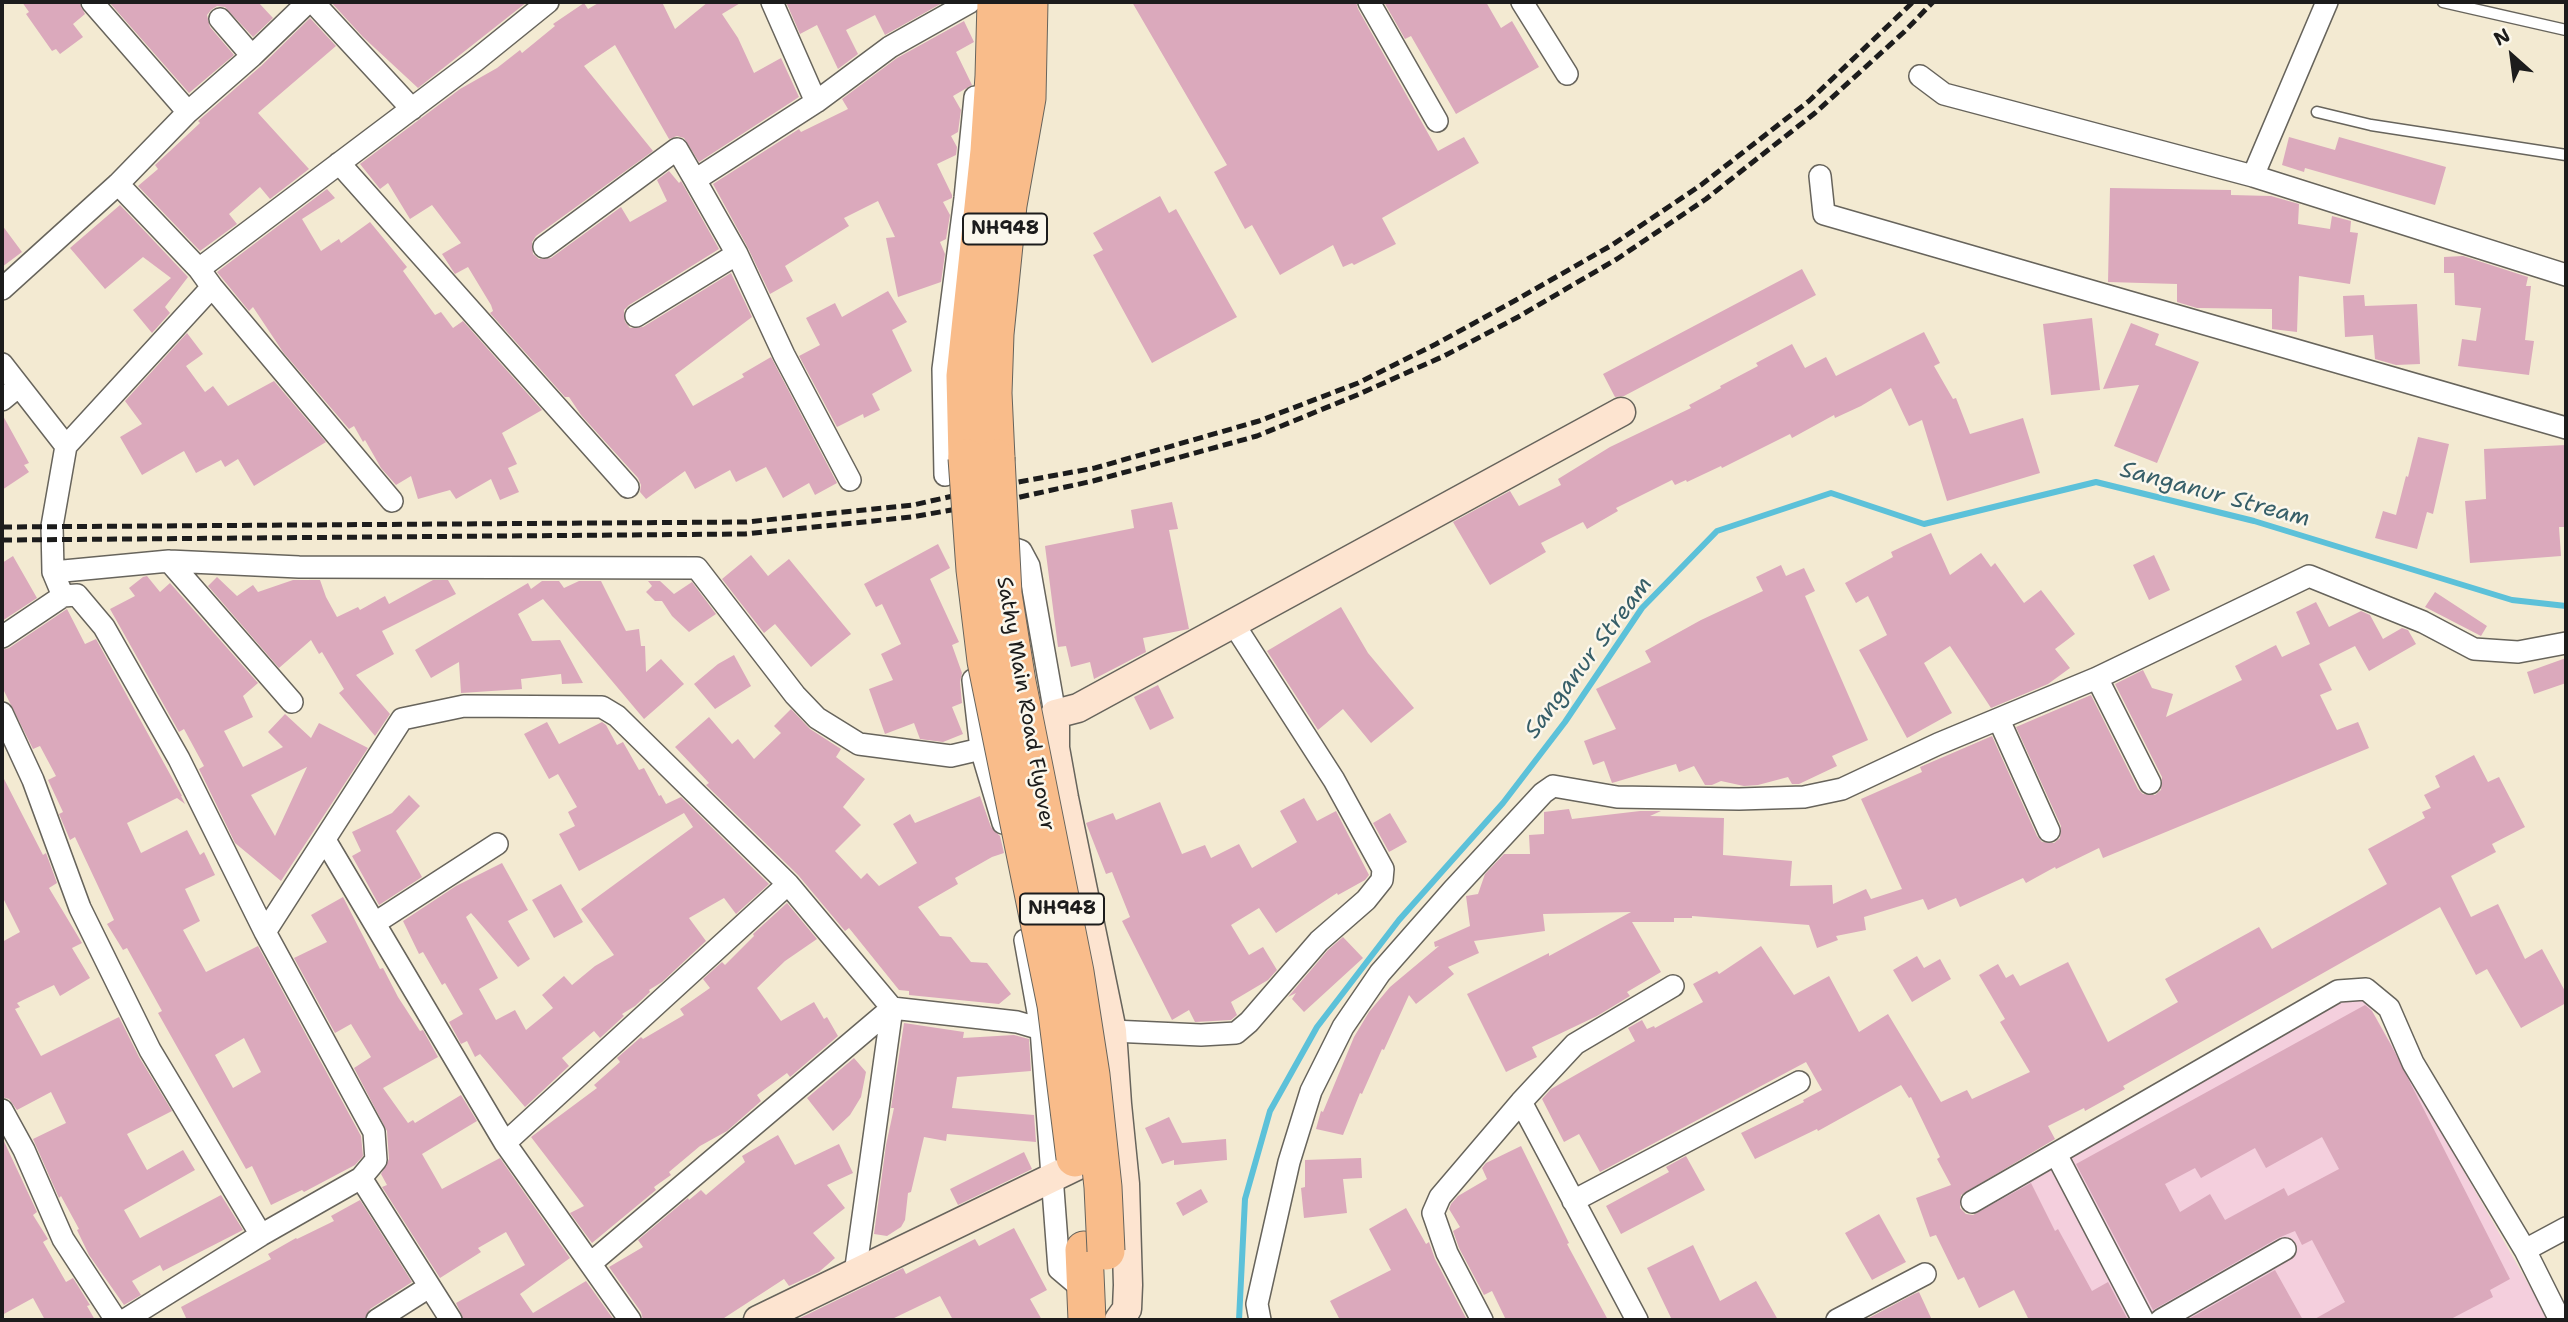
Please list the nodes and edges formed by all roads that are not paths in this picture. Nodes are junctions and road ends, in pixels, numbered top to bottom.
1 (92, 2) edge
2 (310, 2) edge
3 (548, 2) edge
4 (772, 2) edge
5 (970, 2) edge
6 (979, 2) edge
7 (996, 2) edge
8 (1028, 2) edge
9 (1369, 2) edge
10 (1522, 2) edge
11 (2327, 2) edge
12 (2444, 2) edge
13 (220, 19) dead end
14 (2566, 30) edge
15 (252, 56) junction
16 (1567, 74) dead end
17 (1920, 76) dead end
18 (816, 102) junction
19 (412, 109) junction
20 (2317, 111) dead end
21 (188, 112) junction
22 (1437, 121) dead end
23 (2566, 155) edge
24 (339, 163) junction
25 (1819, 176) dead end
26 (2253, 176) junction
27 (695, 180) junction
28 (118, 184) junction
29 (544, 247) dead end
30 (737, 254) junction
31 (199, 269) junction
32 (2566, 275) edge
33 (212, 287) junction
34 (2, 289) edge
35 (636, 316) dead end
36 (2, 364) edge
37 (19, 386) junction
38 (2, 400) edge
39 (1621, 412) dead end
40 (2566, 428) edge
41 (66, 446) junction
42 (945, 475) dead end
43 (850, 480) dead end
44 (628, 487) dead end
45 (392, 501) dead end
46 (169, 561) junction
47 (53, 572) junction
48 (63, 596) junction
49 (1233, 623) junction
50 (2, 637) edge
51 (2566, 643) edge
52 (2097, 678) junction
53 (292, 702) dead end
54 (2, 713) edge
55 (1055, 714) junction
56 (1999, 720) junction
57 (981, 749) junction
58 (2150, 783) dead end
59 (2049, 831) dead end
60 (325, 840) junction
61 (497, 844) dead end
62 (789, 884) junction
63 (374, 923) junction
64 (265, 932) junction
65 (1673, 986) dead end
66 (892, 1008) junction
67 (1041, 1029) junction
68 (1112, 1031) junction
69 (1799, 1082) dead end
70 (1521, 1102) junction
71 (2, 1110) edge
72 (505, 1143) junction
73 (1121, 1145) junction
74 (2056, 1154) junction
75 (1053, 1176) junction
76 (360, 1178) junction
77 (1573, 1201) junction
78 (1972, 1202) dead end
79 (2566, 1228) edge
80 (261, 1234) junction
81 (2285, 1249) dead end
82 (2525, 1250) junction
83 (1095, 1251) junction
84 (591, 1263) junction
85 (855, 1274) junction
86 (1925, 1275) dead end
87 (429, 1287) junction
88 (1086, 1306) edge
89 (116, 1320) edge
90 (125, 1320) edge
91 (377, 1320) edge
92 (451, 1320) edge
93 (630, 1320) edge
94 (758, 1320) edge
95 (1112, 1320) edge
96 (1119, 1320) edge
97 (1260, 1320) edge
98 (1482, 1320) edge
99 (1637, 1320) edge
100 (1837, 1320) edge
101 (2143, 1320) edge
102 (2161, 1320) edge
103 (2560, 1320) edge

1 - 21 street
2 - 15 street
2 - 19 street
3 - 19 street
4 - 18 street
5 - 18 street
6 - 42 street
7 - 83 highway, Sathy Main Road Flyover / NH948, bridge
8 - 83 highway, Sathy Main Road Flyover / NH948, bridge
9 - 22 street
10 - 16 street
11 - 26 street
12 - 14 lane
13 - 15 street
15 - 21 street
17 - 26 street
18 - 27 street
19 - 24 street
20 - 23 lane
21 - 28 street
24 - 31 street
24 - 44 street
25 - 40 street
26 - 32 street
27 - 29 street
27 - 30 street
28 - 31 street
28 - 34 street
30 - 35 street
30 - 43 street
31 - 33 street
33 - 41 street
33 - 45 street
36 - 37 street
37 - 38 street
37 - 41 street
39 - 49 street
41 - 47 street
46 - 47 street
46 - 53 street
46 - 57 street
47 - 48 street
48 - 50 street
48 - 64 street
49 - 55 street
49 - 68 street
51 - 52 street
52 - 56 street
52 - 58 street
54 - 80 street
55 - 57 street
55 - 68 street
56 - 59 street
56 - 97 street
57 - 67 street
60 - 62 street
60 - 63 street
60 - 64 street
61 - 63 street
62 - 66 street
62 - 72 street
63 - 72 street
64 - 76 street
65 - 70 street
66 - 67 street
66 - 84 street
66 - 85 street
67 - 75 street
68 - 73 street
69 - 77 street
70 - 77 street
70 - 98 street
71 - 89 street
72 - 84 street
73 - 75 street
73 - 96 street
74 - 78 street
74 - 82 street
74 - 101 street
75 - 85 street
75 - 88 street
76 - 80 street
76 - 87 street
77 - 99 street
79 - 82 street
80 - 90 street
81 - 102 street
82 - 103 street
83 - 88 highway, Sathy Main Road Flyover / NH948
83 - 95 highway, Sathy Main Road Flyover / NH948
84 - 93 street
85 - 94 street
86 - 100 street
87 - 91 street
87 - 92 street

